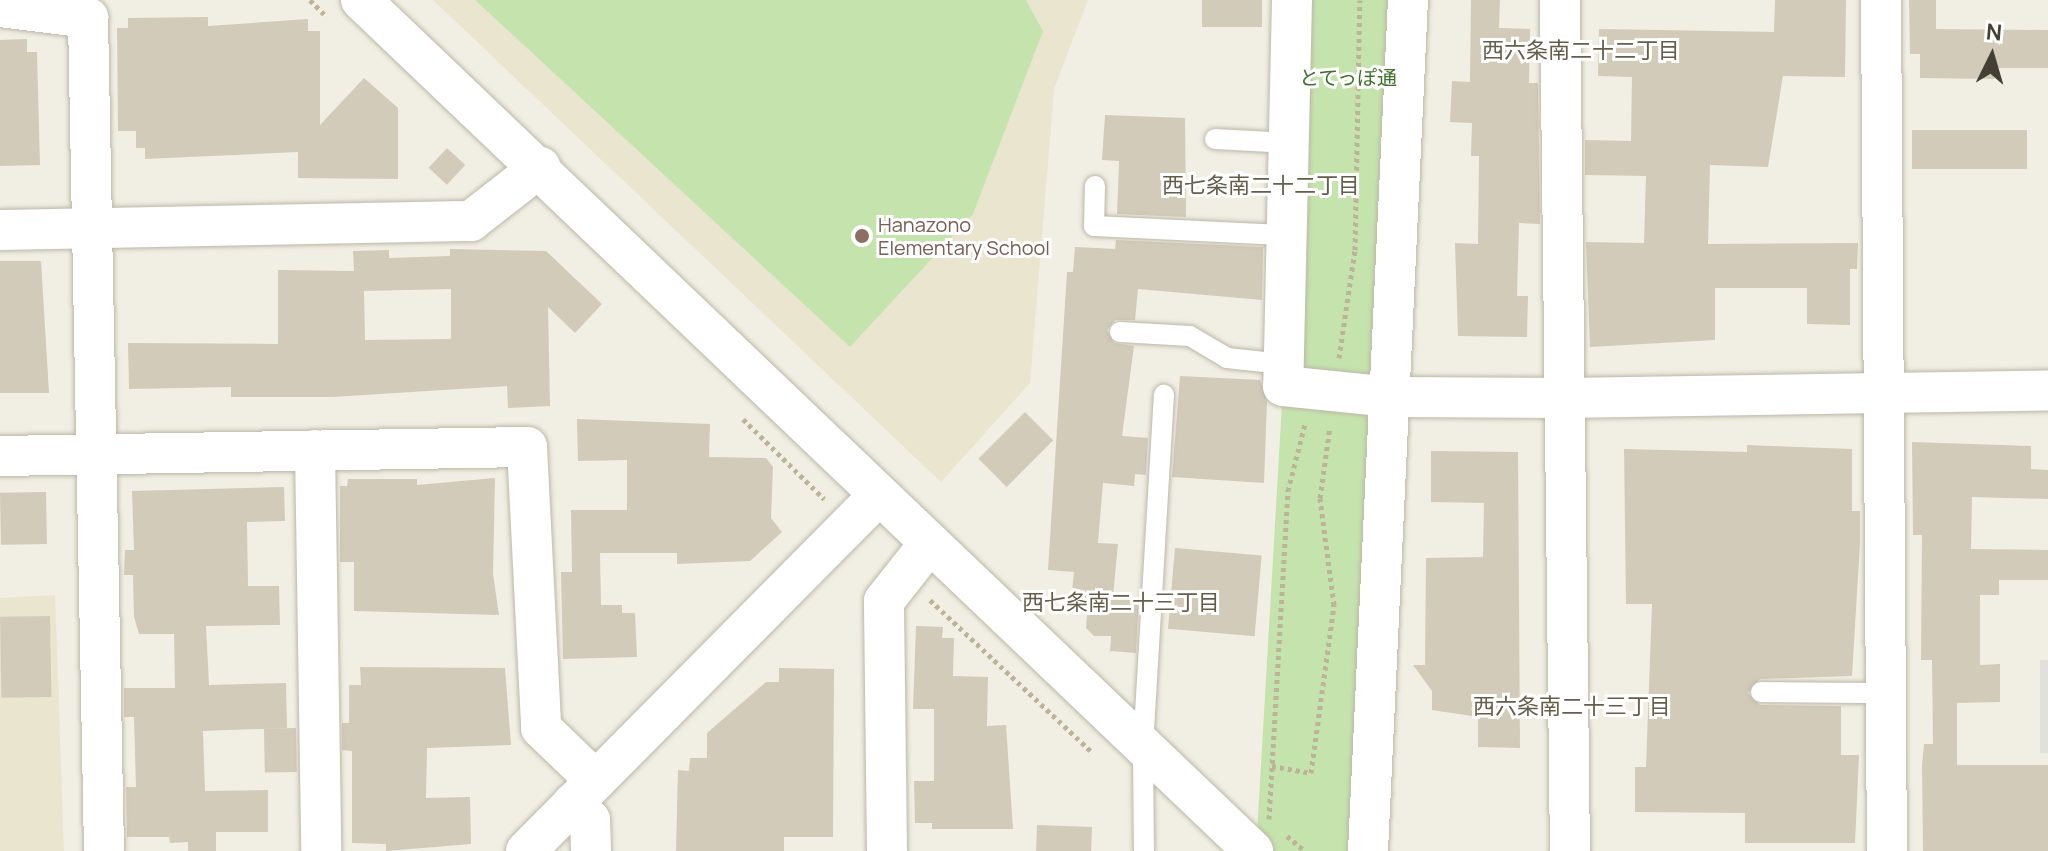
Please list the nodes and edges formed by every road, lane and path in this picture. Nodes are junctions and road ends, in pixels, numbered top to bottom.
1 (310, 0) edge
2 (1292, 0) edge
3 (1408, 0) edge
4 (1560, 0) edge
5 (1881, 0) edge
6 (0, 7) edge
7 (347, 12) edge
8 (1215, 139) dead end
9 (1290, 143) junction
10 (540, 167) junction
11 (1095, 186) dead end
12 (91, 229) junction
13 (0, 230) edge
14 (1288, 235) junction
15 (1120, 332) dead end
16 (1283, 364) junction
17 (1314, 388) junction
18 (2048, 390) edge
19 (1884, 393) junction
20 (1164, 395) dead end
21 (1391, 397) junction
22 (1565, 398) junction
23 (315, 450) junction
24 (97, 454) junction
25 (0, 456) edge
26 (879, 495) junction
27 (929, 544) junction
28 (1761, 692) dead end
29 (1886, 693) junction
30 (1143, 747) junction
31 (584, 792) junction
32 (104, 851) edge
33 (321, 851) edge
34 (526, 851) edge
35 (591, 851) edge
36 (887, 851) edge
37 (1144, 851) edge
38 (1253, 851) edge
39 (1305, 851) edge
40 (1368, 851) edge
41 (1570, 851) edge
42 (1887, 851) edge

1 - 7 path
2 - 9 street
3 - 21 street
4 - 22 street
5 - 19 street
6 - 12 street
7 - 10 street
8 - 9 lane
9 - 14 street
10 - 12 street
10 - 26 street
11 - 14 lane
12 - 13 street
12 - 24 street
14 - 16 street
15 - 16 lane
16 - 17 street
17 - 21 street
17 - 39 path
18 - 19 street
19 - 22 street
19 - 29 street
20 - 30 lane
21 - 22 street
21 - 40 street
22 - 41 street
23 - 24 street
23 - 31 street
23 - 33 street
24 - 25 street
24 - 32 street
26 - 27 street
26 - 31 street
27 - 30 street
27 - 36 street
28 - 29 lane
29 - 42 street
30 - 37 lane
30 - 38 street
31 - 34 street
31 - 35 street

